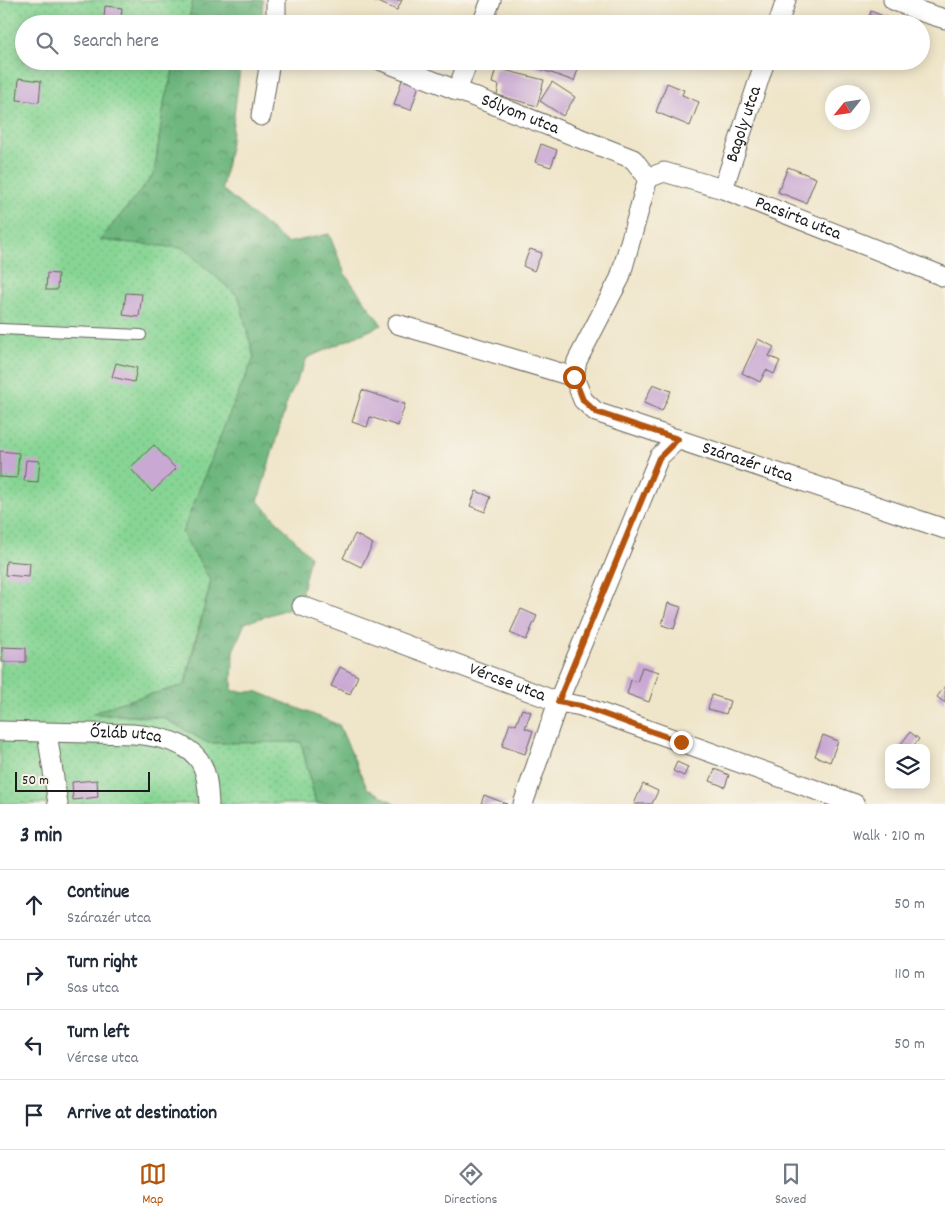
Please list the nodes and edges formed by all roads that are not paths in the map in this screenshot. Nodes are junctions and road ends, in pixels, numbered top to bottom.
1 (276, 0) edge
2 (491, 0) edge
3 (786, 0) edge
4 (893, 0) edge
5 (279, 15) edge
6 (485, 15) edge
7 (781, 15) edge
8 (945, 19) edge
9 (269, 70) edge
10 (404, 70) edge
11 (465, 70) edge
12 (762, 70) edge
13 (457, 91) junction
14 (262, 116) dead end
15 (648, 178) junction
16 (723, 189) junction
17 (945, 277) edge
18 (397, 324) dead end
19 (0, 328) edge
20 (141, 335) dead end
21 (574, 377) junction
22 (678, 439) junction
23 (945, 530) edge
24 (302, 606) dead end
25 (558, 702) junction
26 (0, 732) edge
27 (47, 734) junction
28 (58, 804) edge
29 (209, 804) edge
30 (523, 804) edge
31 (855, 804) edge

1 - 5 street
2 - 6 street
3 - 7 street
4 - 8 street
9 - 14 street
10 - 13 street, Sólyom utca
11 - 13 street
12 - 16 street, Bagoly utca
13 - 15 street, Sólyom utca
15 - 16 street, Pacsirta utca
15 - 21 street
16 - 17 street, Pacsirta utca
18 - 21 street
19 - 20 lane
21 - 22 street, Szárazér utca
22 - 23 street, Szárazér utca
22 - 25 street
24 - 25 street, Vércse utca
25 - 30 street
25 - 31 street, Vércse utca
26 - 27 street, Őzláb utca
27 - 28 street
27 - 29 street, Őzláb utca

